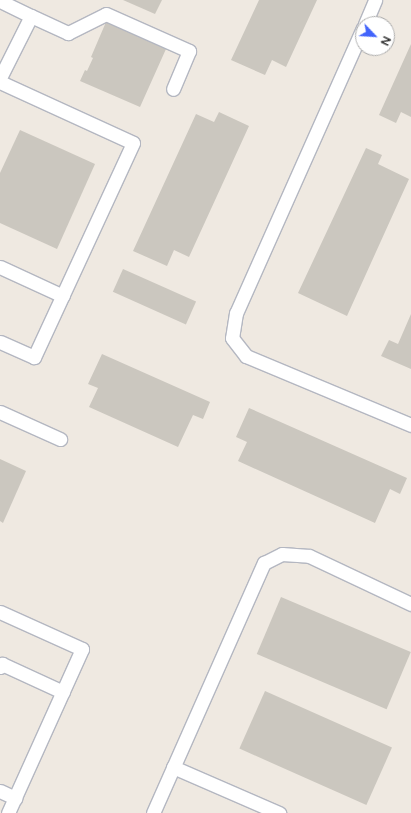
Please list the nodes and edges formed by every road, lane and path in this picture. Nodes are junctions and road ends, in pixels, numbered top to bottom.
1 (375, 0) edge
2 (0, 1) edge
3 (31, 16) junction
4 (368, 16) edge
5 (355, 46) edge
6 (0, 78) edge
7 (0, 82) edge
8 (172, 89) dead end
9 (0, 267) edge
10 (63, 296) junction
11 (0, 342) edge
12 (0, 412) edge
13 (411, 425) edge
14 (60, 439) dead end
15 (411, 604) edge
16 (0, 612) edge
17 (0, 667) edge
18 (63, 692) junction
19 (174, 767) junction
20 (0, 791) edge
21 (15, 798) junction
22 (8, 813) edge
23 (153, 813) edge
24 (279, 813) edge

1 - 4 lane
2 - 3 lane
3 - 6 lane
3 - 8 lane
5 - 13 lane
7 - 10 lane
9 - 10 lane
10 - 11 lane
12 - 14 lane
15 - 19 lane
16 - 18 lane
17 - 18 lane
18 - 21 lane
19 - 23 lane
19 - 24 lane
20 - 21 lane
21 - 22 lane

